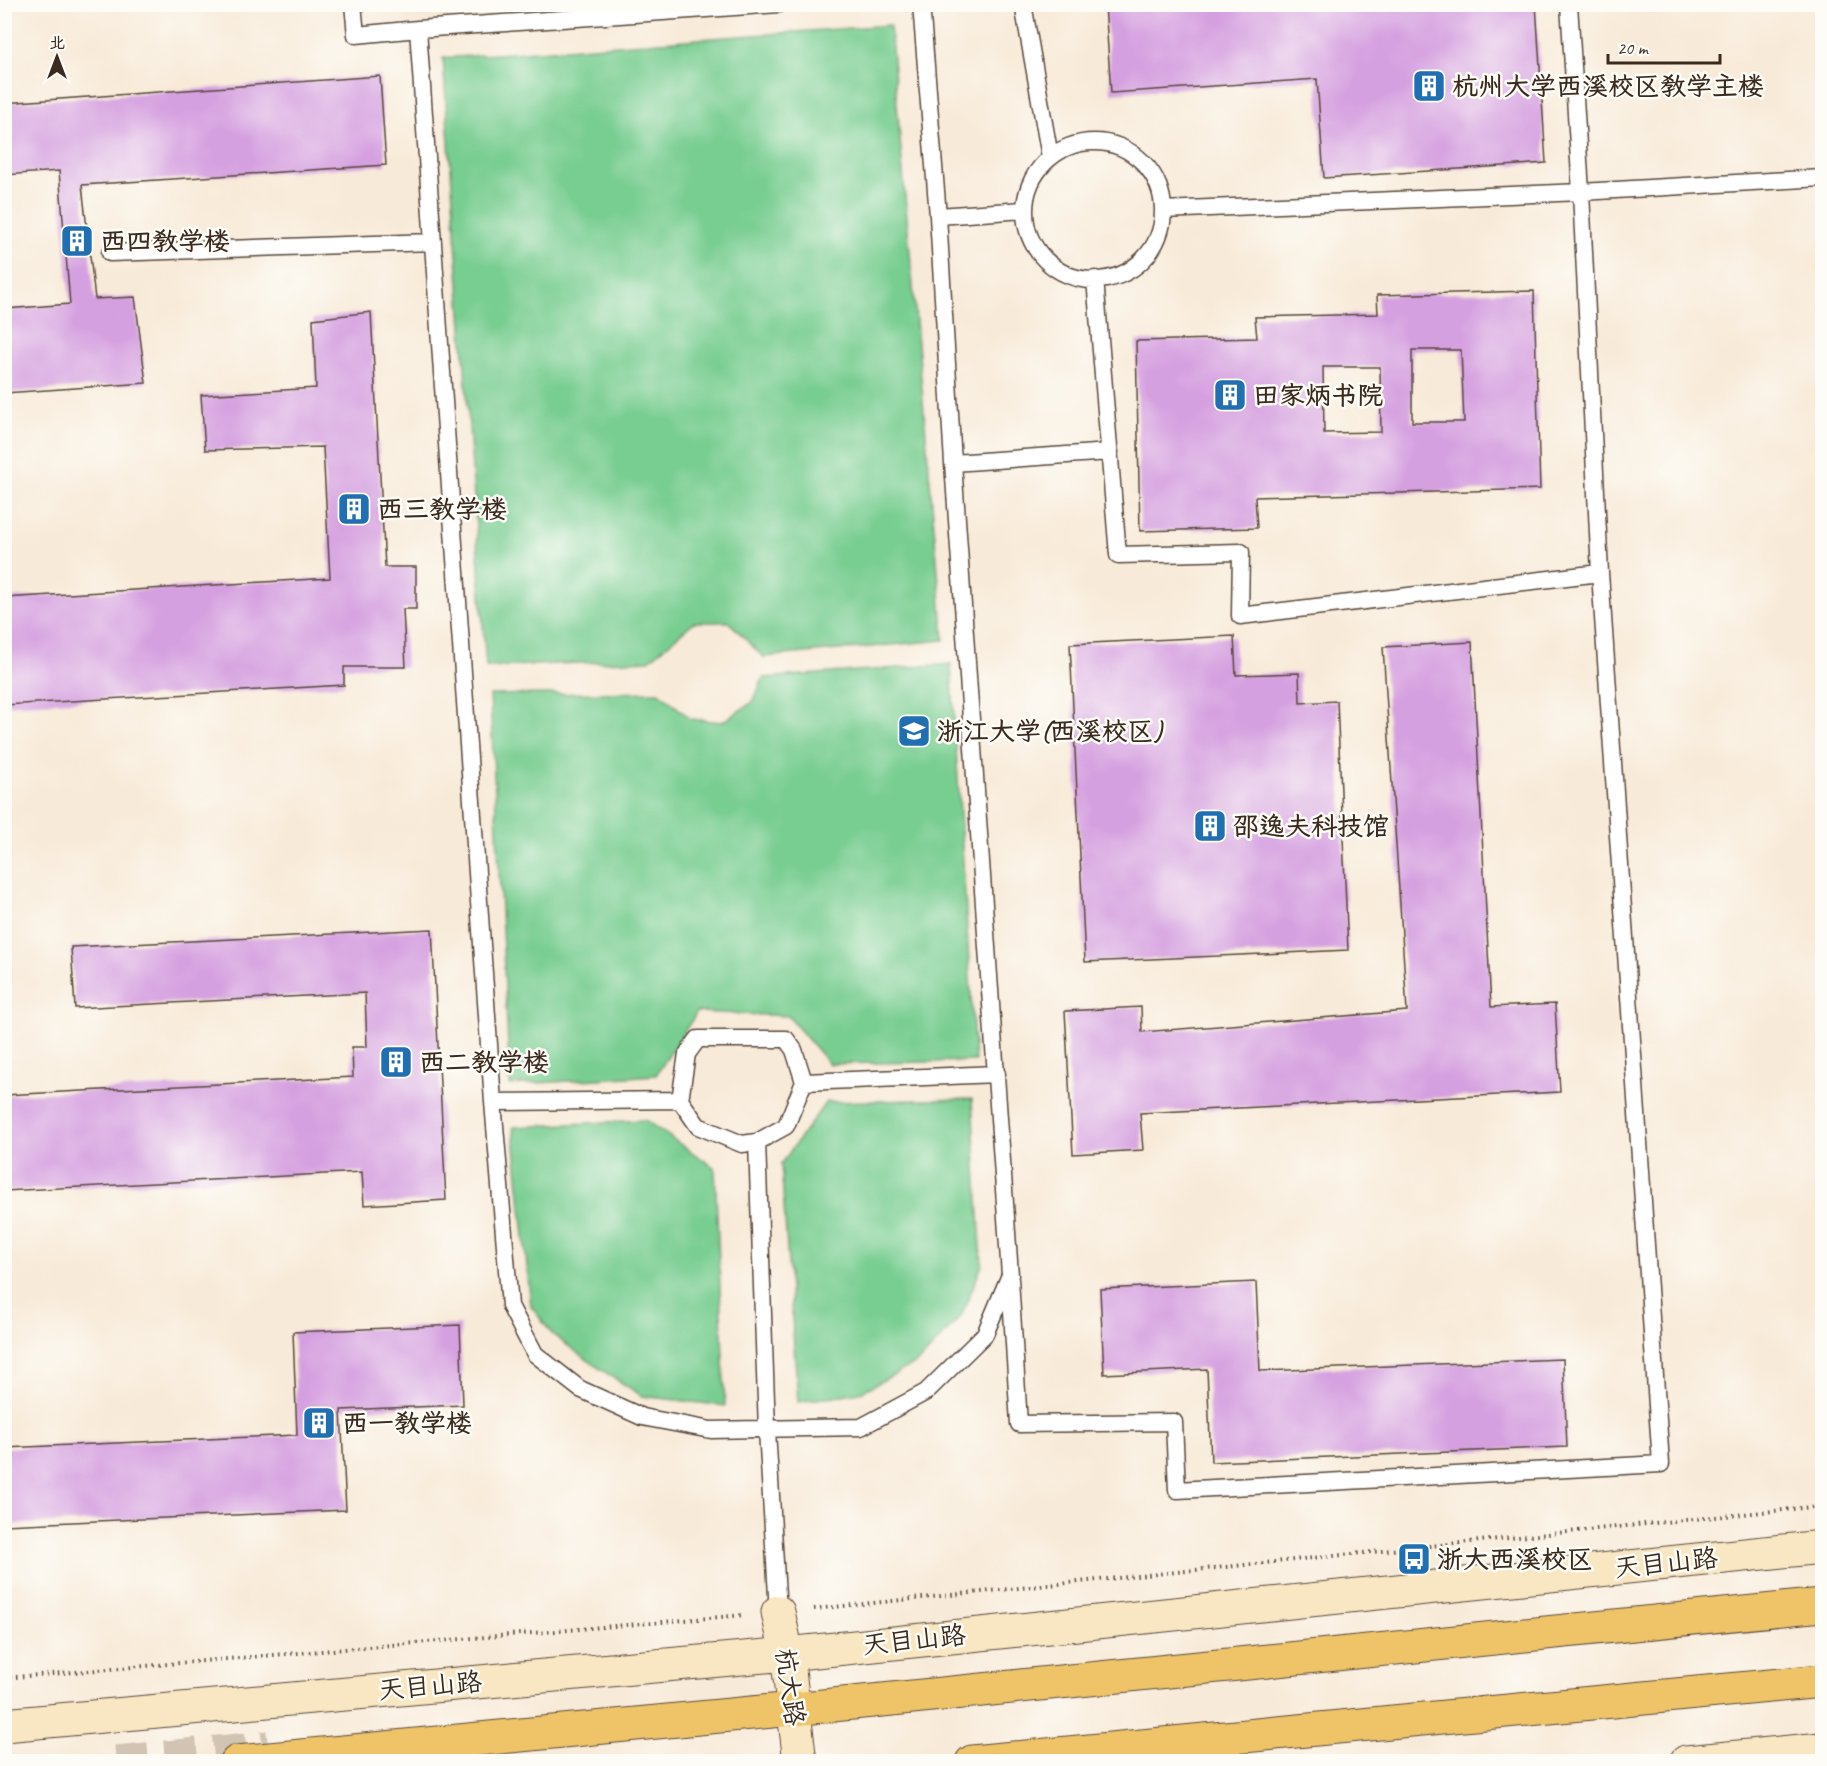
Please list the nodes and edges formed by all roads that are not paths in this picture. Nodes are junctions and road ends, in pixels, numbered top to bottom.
1 (353, 4) edge
2 (779, 4) edge
3 (921, 4) edge
4 (1023, 4) edge
5 (1569, 4) edge
6 (418, 29) junction
7 (1050, 157) junction
8 (1822, 178) edge
9 (1581, 192) junction
10 (1024, 210) junction
11 (1163, 210) junction
12 (938, 216) junction
13 (433, 242) junction
14 (110, 253) dead end
15 (1095, 279) junction
16 (1110, 452) junction
17 (953, 463) junction
18 (1600, 573) junction
19 (997, 1074) junction
20 (804, 1082) junction
21 (680, 1100) junction
22 (493, 1102) junction
23 (757, 1142) junction
24 (1010, 1275) junction
25 (767, 1430) junction
26 (1822, 1547) edge
27 (1822, 1605) edge
28 (778, 1612) joint
29 (787, 1654) junction
30 (1822, 1681) edge
31 (793, 1709) junction
32 (4, 1725) edge
33 (1822, 1749) edge
34 (237, 1761) tunnel mouth
35 (800, 1761) edge
36 (972, 1761) edge
37 (1686, 1761) edge

1 - 6 lane
2 - 6 lane
3 - 12 lane
4 - 7 lane
5 - 9 lane
6 - 13 lane
7 - 10 lane
7 - 11 lane
8 - 9 lane
9 - 11 lane
9 - 18 lane
10 - 12 lane
10 - 15 lane
11 - 15 lane
12 - 17 lane
13 - 14 lane
13 - 22 lane
15 - 16 lane
16 - 17 lane
16 - 18 lane
17 - 19 lane
18 - 24 lane
19 - 20 lane
19 - 24 lane
20 - 21 lane
20 - 23 lane
21 - 22 lane
21 - 23 lane
22 - 25 lane
23 - 25 lane
24 - 25 lane
25 - 28 lane
26 - 29 main road, 天目山路
27 - 31 main road
28 - 29 main road, 杭大路
29 - 31 main road, 杭大路
29 - 32 main road, 天目山路
30 - 36 main road
31 - 34 main road
31 - 35 main road, 杭大路
33 - 37 main road

